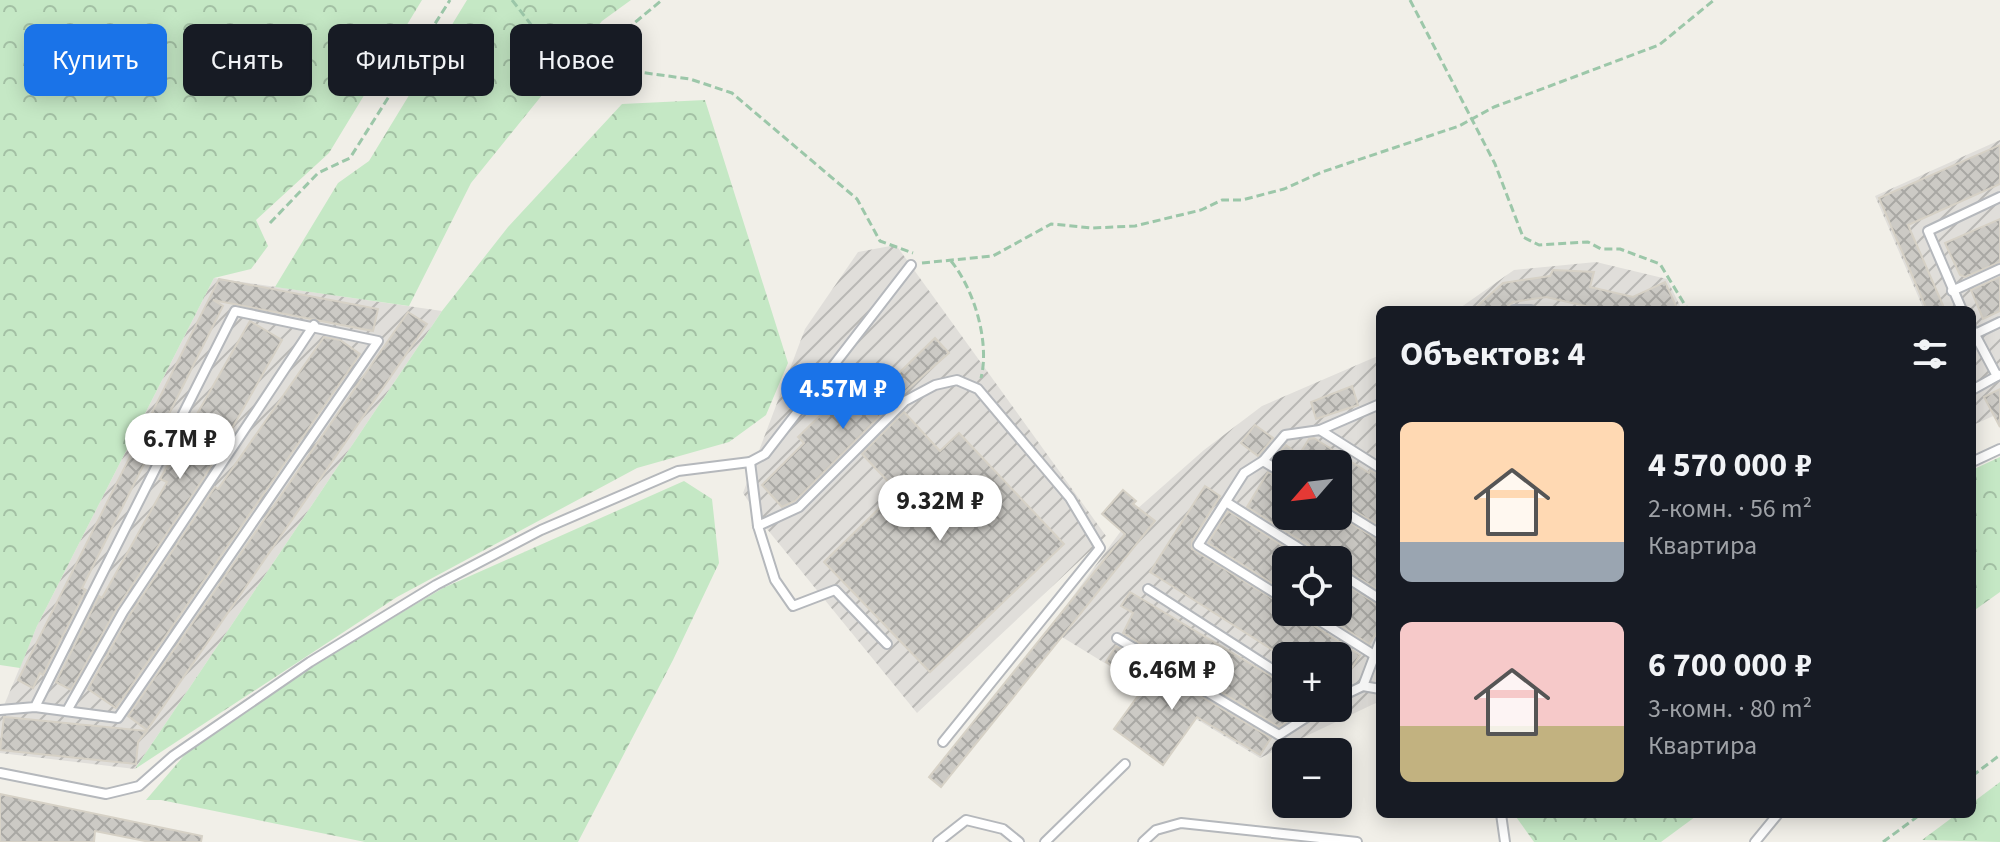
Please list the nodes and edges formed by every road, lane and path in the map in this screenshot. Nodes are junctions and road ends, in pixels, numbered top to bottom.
1 (450, 0) edge
2 (512, 0) edge
3 (662, 0) edge
4 (1410, 0) edge
5 (1714, 0) edge
6 (531, 24) edge
7 (633, 24) edge
8 (642, 72) edge
9 (1473, 119) junction
10 (2000, 197) edge
11 (270, 223) dead end
12 (949, 260) junction
13 (926, 262) junction
14 (911, 265) joint
15 (2000, 269) edge
16 (1952, 291) junction
17 (1686, 306) edge
18 (1960, 306) edge
19 (2000, 322) edge
20 (314, 325) junction
21 (1976, 331) edge
22 (1976, 337) edge
23 (1998, 376) edge
24 (1976, 388) edge
25 (978, 389) junction
26 (1376, 406) edge
27 (1320, 430) junction
28 (2000, 449) edge
29 (1976, 457) edge
30 (1263, 461) junction
31 (750, 462) junction
32 (1376, 465) edge
33 (1272, 466) edge
34 (1226, 502) junction
35 (1352, 517) edge
36 (758, 526) junction
37 (1376, 532) edge
38 (1296, 546) edge
39 (1352, 581) edge
40 (1148, 589) dead end
41 (1272, 591) edge
42 (1376, 596) edge
43 (1328, 626) edge
44 (1117, 638) dead end
45 (887, 644) dead end
46 (1376, 650) edge
47 (1374, 655) junction
48 (1272, 669) edge
49 (1363, 686) junction
50 (1376, 688) edge
51 (1352, 691) edge
52 (35, 707) junction
53 (68, 709) junction
54 (0, 710) edge
55 (1299, 722) edge
56 (943, 742) dead end
57 (2000, 755) edge
58 (1125, 764) dead end
59 (0, 773) edge
60 (1976, 773) edge
61 (1502, 818) edge
62 (1775, 818) edge
63 (1916, 818) edge
64 (938, 842) edge
65 (1019, 842) edge
66 (1045, 842) edge
67 (1143, 842) edge
68 (1357, 842) edge
69 (1505, 842) edge
70 (1755, 842) edge
71 (1883, 842) edge

1 - 11 path
2 - 6 path
3 - 7 path
4 - 9 path
5 - 9 path
8 - 13 path
9 - 12 path
9 - 17 path
10 - 16 lane
12 - 13 path
12 - 25 path
13 - 14 path
14 - 31 lane
15 - 16 lane
16 - 18 lane
19 - 21 lane
20 - 52 lane
20 - 53 lane
20 - 53 lane
22 - 23 lane
23 - 24 lane
25 - 36 lane
25 - 56 lane
26 - 27 lane
27 - 30 lane
27 - 32 lane
28 - 29 lane
30 - 33 lane
30 - 34 lane
31 - 36 lane
31 - 59 lane
34 - 38 lane
34 - 41 lane
35 - 37 lane
36 - 45 lane
39 - 42 lane
40 - 48 lane
43 - 47 lane
44 - 55 lane
46 - 47 lane
47 - 49 lane
49 - 50 lane
49 - 51 lane
52 - 53 lane
52 - 54 lane
57 - 60 path
58 - 66 lane
61 - 69 lane
62 - 70 lane
63 - 71 path
64 - 65 lane
67 - 68 lane

